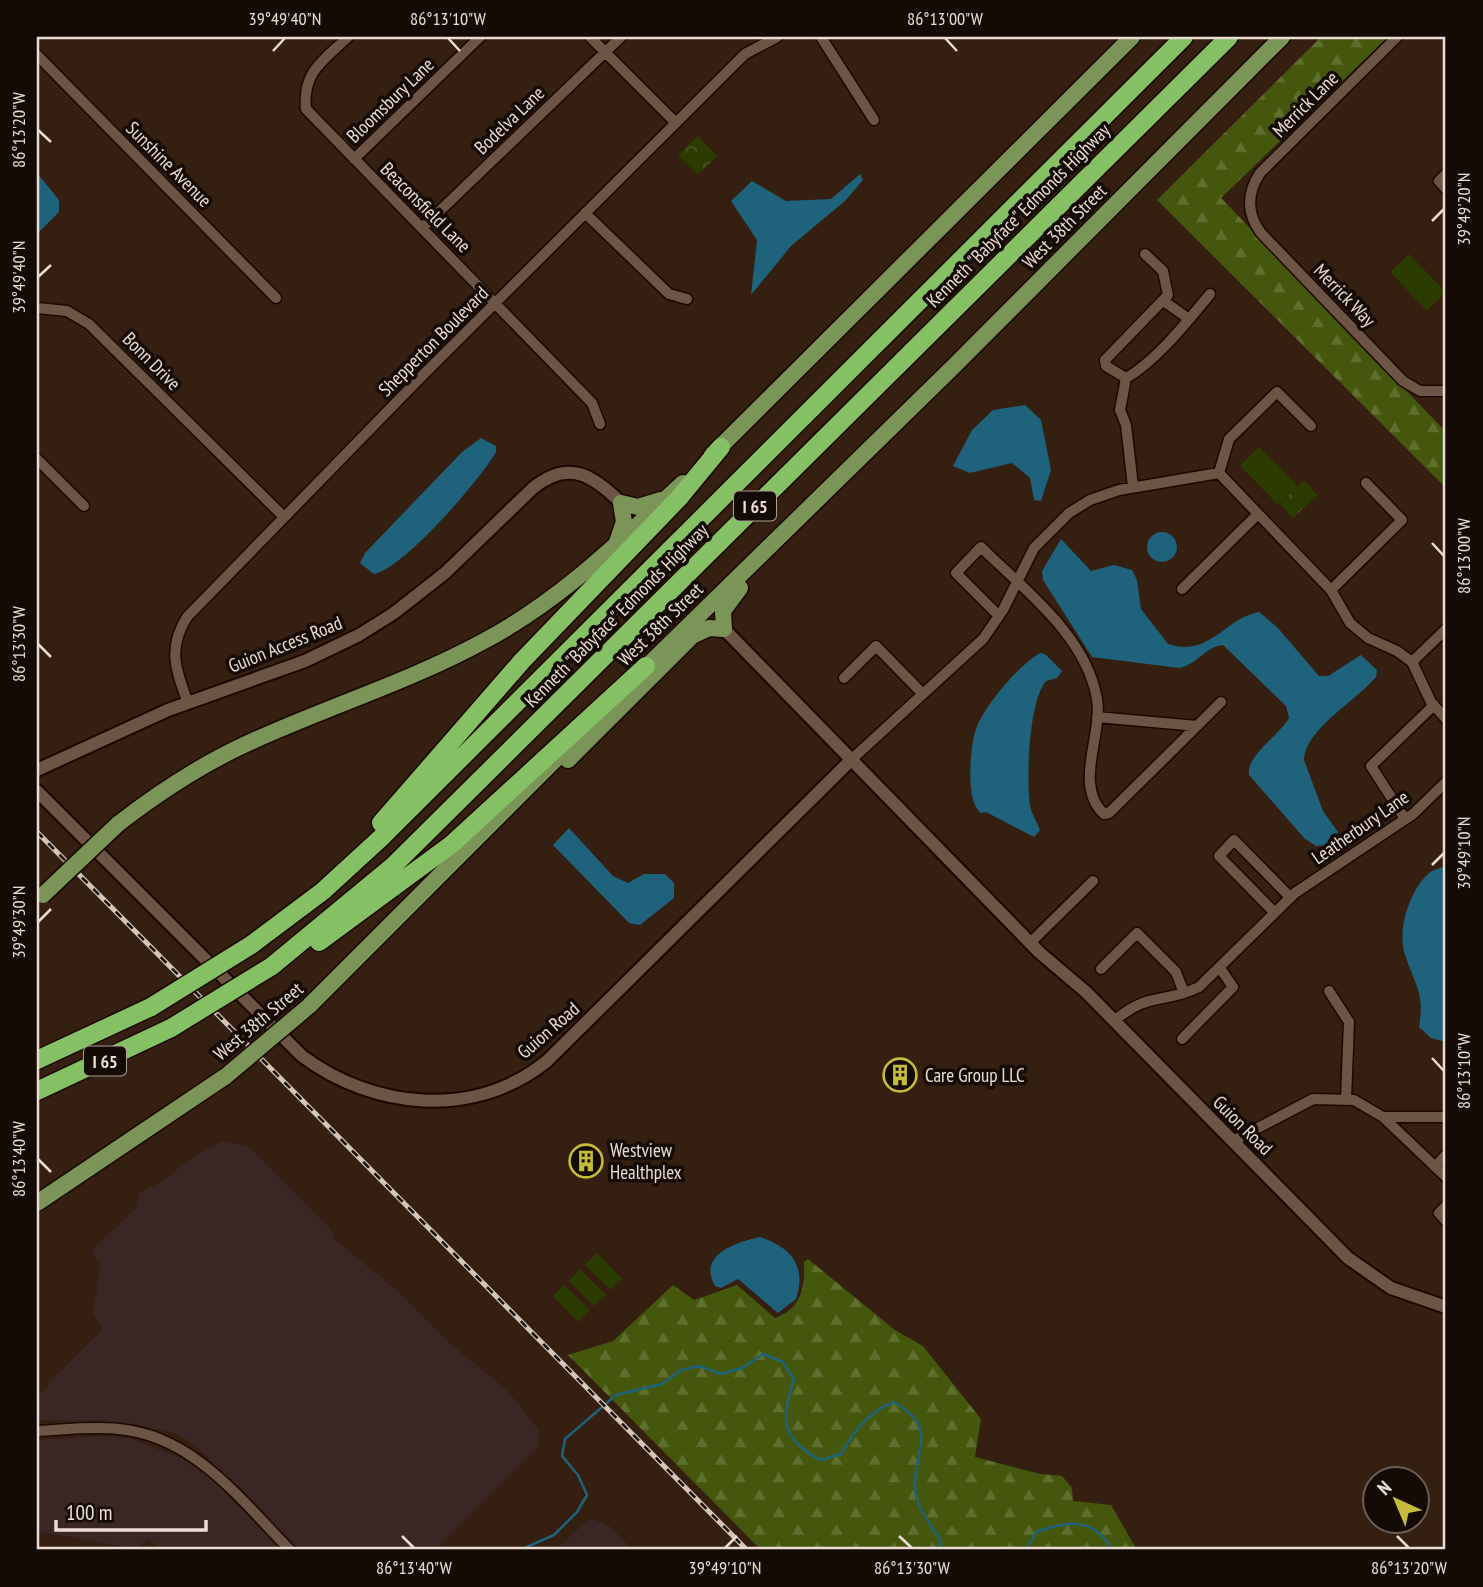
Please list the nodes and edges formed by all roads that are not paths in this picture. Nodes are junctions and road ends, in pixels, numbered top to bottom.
1 (348, 37) edge
2 (480, 37) edge
3 (590, 37) edge
4 (621, 37) edge
5 (777, 37) edge
6 (821, 37) edge
7 (1132, 37) edge
8 (1184, 37) edge
9 (1229, 37) edge
10 (1282, 37) edge
11 (1397, 37) edge
12 (605, 53) junction
13 (37, 55) edge
14 (874, 120) dead end
15 (676, 123) junction
16 (354, 159) junction
17 (1446, 174) edge
18 (1446, 189) edge
19 (1249, 203) joint
20 (585, 213) junction
21 (422, 228) junction
22 (1145, 254) dead end
23 (1210, 294) dead end
24 (276, 298) dead end
25 (687, 299) dead end
26 (496, 302) junction
27 (1165, 302) junction
28 (37, 308) edge
29 (1189, 319) junction
30 (1122, 375) junction
31 (1446, 391) edge
32 (600, 424) dead end
33 (1311, 426) dead end
34 (722, 447) junction
35 (37, 459) edge
36 (1219, 473) junction
37 (1366, 483) dead end
38 (1133, 486) junction
39 (666, 499) junction
40 (621, 503) junction
41 (84, 506) dead end
42 (1258, 514) junction
43 (283, 516) junction
44 (776, 542) junction
45 (613, 550) junction
46 (1016, 583) junction
47 (1182, 589) dead end
48 (1331, 590) junction
49 (999, 616) junction
50 (724, 629) junction
51 (1446, 629) edge
52 (1412, 662) junction
53 (646, 666) junction
54 (844, 678) dead end
55 (923, 694) junction
56 (1222, 702) dead end
57 (188, 703) junction
58 (1434, 705) junction
59 (1097, 717) junction
60 (1446, 719) edge
61 (1197, 726) junction
62 (852, 759) junction
63 (37, 770) edge
64 (1446, 782) edge
65 (37, 791) edge
66 (502, 814) junction
67 (1405, 819) junction
68 (1093, 881) dead end
69 (323, 891) junction
70 (1290, 897) junction
71 (40, 899) edge
72 (1275, 913) junction
73 (1030, 943) junction
74 (272, 966) junction
75 (1220, 968) junction
76 (1101, 969) dead end
77 (1329, 991) dead end
78 (1184, 993) junction
79 (1114, 1021) junction
80 (1182, 1039) dead end
81 (37, 1060) edge
82 (37, 1091) edge
83 (1346, 1099) junction
84 (1383, 1117) junction
85 (1446, 1117) edge
86 (1233, 1141) junction
87 (1446, 1155) edge
88 (1435, 1167) junction
89 (1446, 1177) edge
90 (37, 1203) edge
91 (1446, 1206) edge
92 (1446, 1221) edge
93 (1446, 1307) edge
94 (37, 1430) edge
95 (290, 1550) edge

1 - 16 street, Beaconsfield Lane
2 - 16 street, Bloomsbury Lane
3 - 12 street
4 - 12 street, Bodelva Lane
5 - 15 street, Shepperton Boulevard
6 - 14 street
7 - 34 main road
8 - 69 highway, Kenneth "Babyface" Edmonds Highway / I 65
9 - 74 highway, Kenneth "Babyface" Edmonds Highway / I 65
10 - 44 main road, West 38th Street
11 - 19 street, Merrick Lane
12 - 15 street
12 - 21 street, Bodelva Lane
13 - 24 street, Sunshine Avenue
15 - 20 street, Shepperton Boulevard
16 - 21 street, Beaconsfield Lane
17 - 18 street
19 - 31 street, Merrick Way
20 - 25 street
20 - 26 street, Shepperton Boulevard
21 - 26 street, Beaconsfield Lane
22 - 27 street
23 - 29 street
26 - 32 street, Beaconsfield Lane
26 - 43 street, Shepperton Boulevard
27 - 29 street
27 - 30 street
28 - 43 street, Bonn Drive
29 - 30 street
30 - 38 street
33 - 36 street
34 - 39 main road
34 - 69 highway
35 - 41 street
36 - 38 street
36 - 42 street
37 - 48 street
38 - 46 street
39 - 40 main road
39 - 45 main road
40 - 45 main road
40 - 57 street, Guion Access Road
42 - 47 street
42 - 48 street
43 - 57 street, Shepperton Boulevard
44 - 50 main road
44 - 53 main road, West 38th Street
45 - 71 main road, bridge
46 - 49 street
46 - 49 street
46 - 59 street
48 - 52 street
49 - 55 street
50 - 62 street, Guion Road
50 - 66 main road
51 - 52 street
52 - 58 street
53 - 66 main road, West 38th Street
53 - 74 highway
54 - 55 street
55 - 62 street
56 - 61 street
57 - 63 street, Guion Access Road
58 - 60 street
58 - 67 street
59 - 61 street
59 - 61 street
62 - 65 street, Guion Road
62 - 73 street, Guion Road
64 - 67 street, Leatherbury Lane
66 - 90 main road, West 38th Street, bridge
67 - 70 street, Leatherbury Lane
68 - 73 street
69 - 81 highway, Kenneth "Babyface" Edmonds Highway / I 65, bridge
70 - 72 street, Leatherbury Lane
70 - 72 street
72 - 75 street, Leatherbury Lane
73 - 79 street, Guion Road
74 - 82 highway, Kenneth "Babyface" Edmonds Highway / I 65, bridge
75 - 78 street, Leatherbury Lane
75 - 80 street
76 - 78 street
77 - 83 street
78 - 79 street, Leatherbury Lane
79 - 86 street, Guion Road
83 - 84 street
83 - 86 street
84 - 85 street
84 - 88 street
86 - 93 street, Guion Road
87 - 88 street
88 - 89 street
91 - 92 street
94 - 95 street

